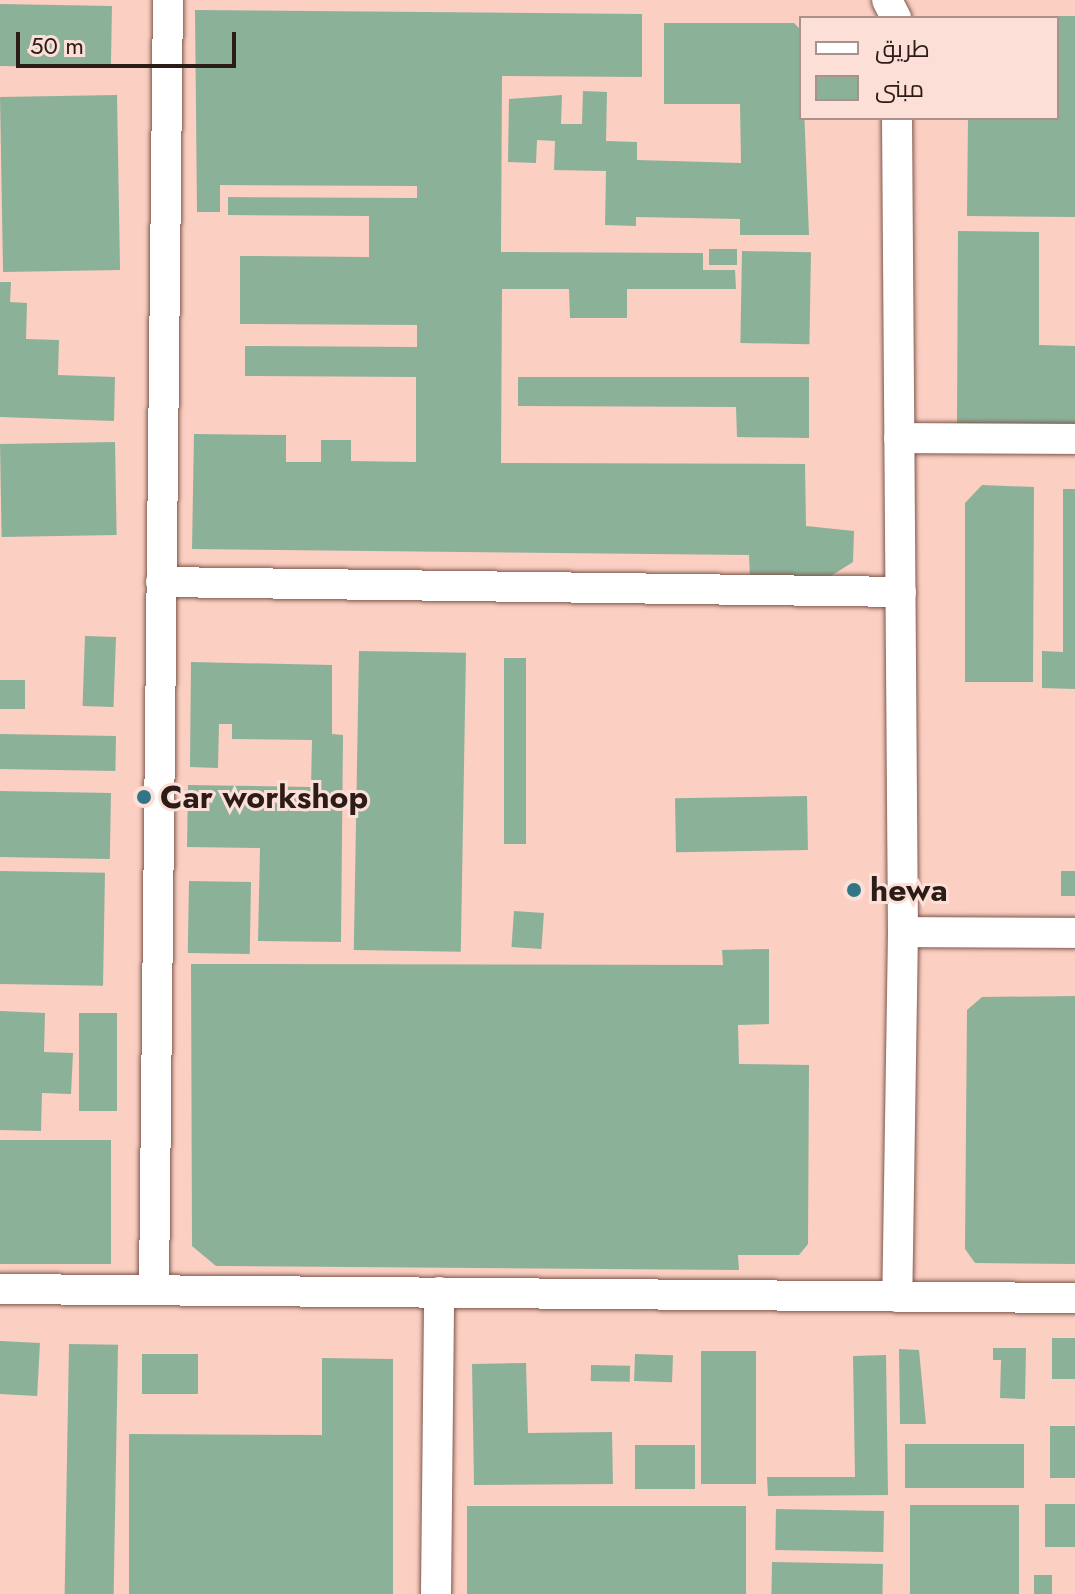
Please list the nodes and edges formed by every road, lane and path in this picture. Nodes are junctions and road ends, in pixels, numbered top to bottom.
1 (168, 0) edge
2 (897, 120) edge
3 (899, 438) junction
4 (1075, 439) edge
5 (161, 582) junction
6 (901, 592) junction
7 (903, 932) junction
8 (1075, 933) edge
9 (154, 1288) junction
10 (0, 1289) edge
11 (439, 1292) junction
12 (897, 1297) junction
13 (1075, 1298) edge
14 (436, 1594) edge

1 - 5 street
2 - 3 street
3 - 4 street
3 - 6 street
5 - 6 street
5 - 9 street
6 - 7 street
7 - 8 street
7 - 12 street
9 - 10 street
9 - 11 street
11 - 12 street
11 - 14 street
12 - 13 street

